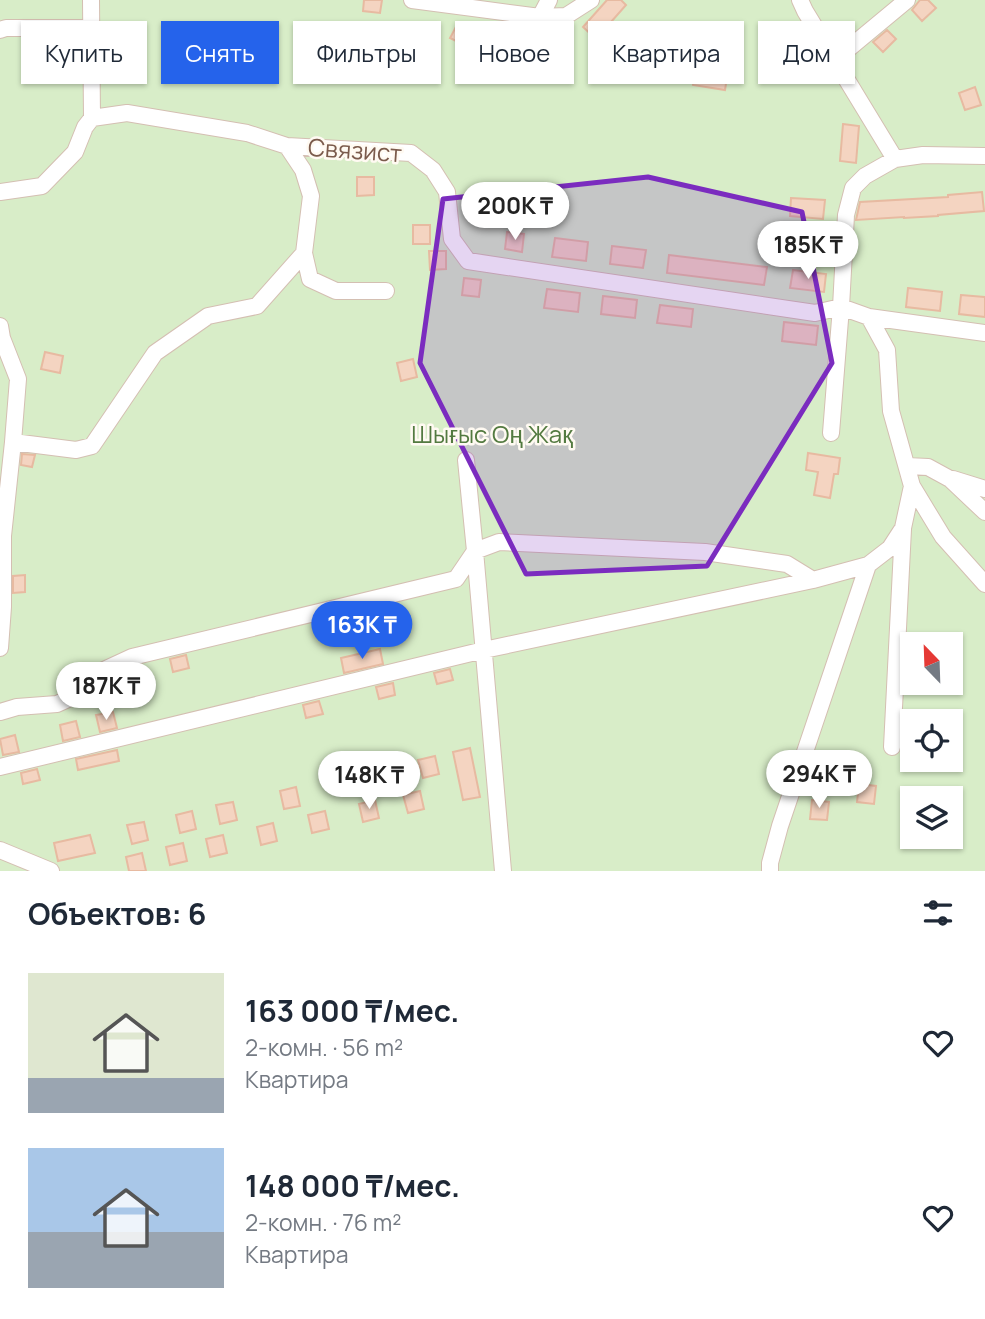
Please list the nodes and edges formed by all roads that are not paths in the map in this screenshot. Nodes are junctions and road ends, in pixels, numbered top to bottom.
1 (91, 0) edge
2 (413, 0) edge
3 (549, 0) edge
4 (591, 0) edge
5 (800, 0) edge
6 (907, 0) edge
7 (0, 16) edge
8 (540, 17) junction
9 (92, 21) edge
10 (811, 21) edge
11 (21, 25) edge
12 (21, 28) edge
13 (0, 30) edge
14 (855, 43) edge
15 (92, 84) edge
16 (851, 84) edge
17 (92, 118) junction
18 (288, 146) junction
19 (985, 156) edge
20 (895, 159) junction
21 (0, 192) edge
22 (304, 253) junction
23 (386, 291) dead end
24 (841, 307) junction
25 (869, 317) junction
26 (0, 326) edge
27 (985, 333) edge
28 (831, 433) dead end
29 (13, 442) junction
30 (466, 460) dead end
31 (907, 466) junction
32 (950, 478) junction
33 (912, 486) junction
34 (985, 489) edge
35 (985, 513) edge
36 (903, 528) junction
37 (2, 535) edge
38 (475, 551) junction
39 (868, 565) junction
40 (813, 580) junction
41 (985, 584) edge
42 (0, 648) edge
43 (484, 650) junction
44 (0, 712) edge
45 (892, 747) dead end
46 (0, 766) edge
47 (0, 850) edge
48 (51, 871) edge
49 (503, 871) edge
50 (770, 871) edge

1 - 9 street
2 - 8 street
3 - 8 street
4 - 8 street
5 - 10 street
6 - 14 street
7 - 11 street
12 - 13 street
15 - 17 street
16 - 20 street
17 - 18 street, Связист
17 - 21 street
18 - 22 street
18 - 24 street, Связист
19 - 20 street
20 - 24 street
22 - 23 street
22 - 29 street
24 - 25 street
24 - 28 street
25 - 27 street
25 - 31 street
26 - 29 street
29 - 37 street
30 - 38 street
31 - 32 street
31 - 33 street
32 - 34 street
32 - 35 street
33 - 36 street
33 - 41 street
36 - 39 street
36 - 45 street
37 - 42 street
38 - 40 street
38 - 43 street
38 - 44 street
39 - 40 street
39 - 50 street
40 - 43 street
43 - 46 street
43 - 49 street
47 - 48 street

